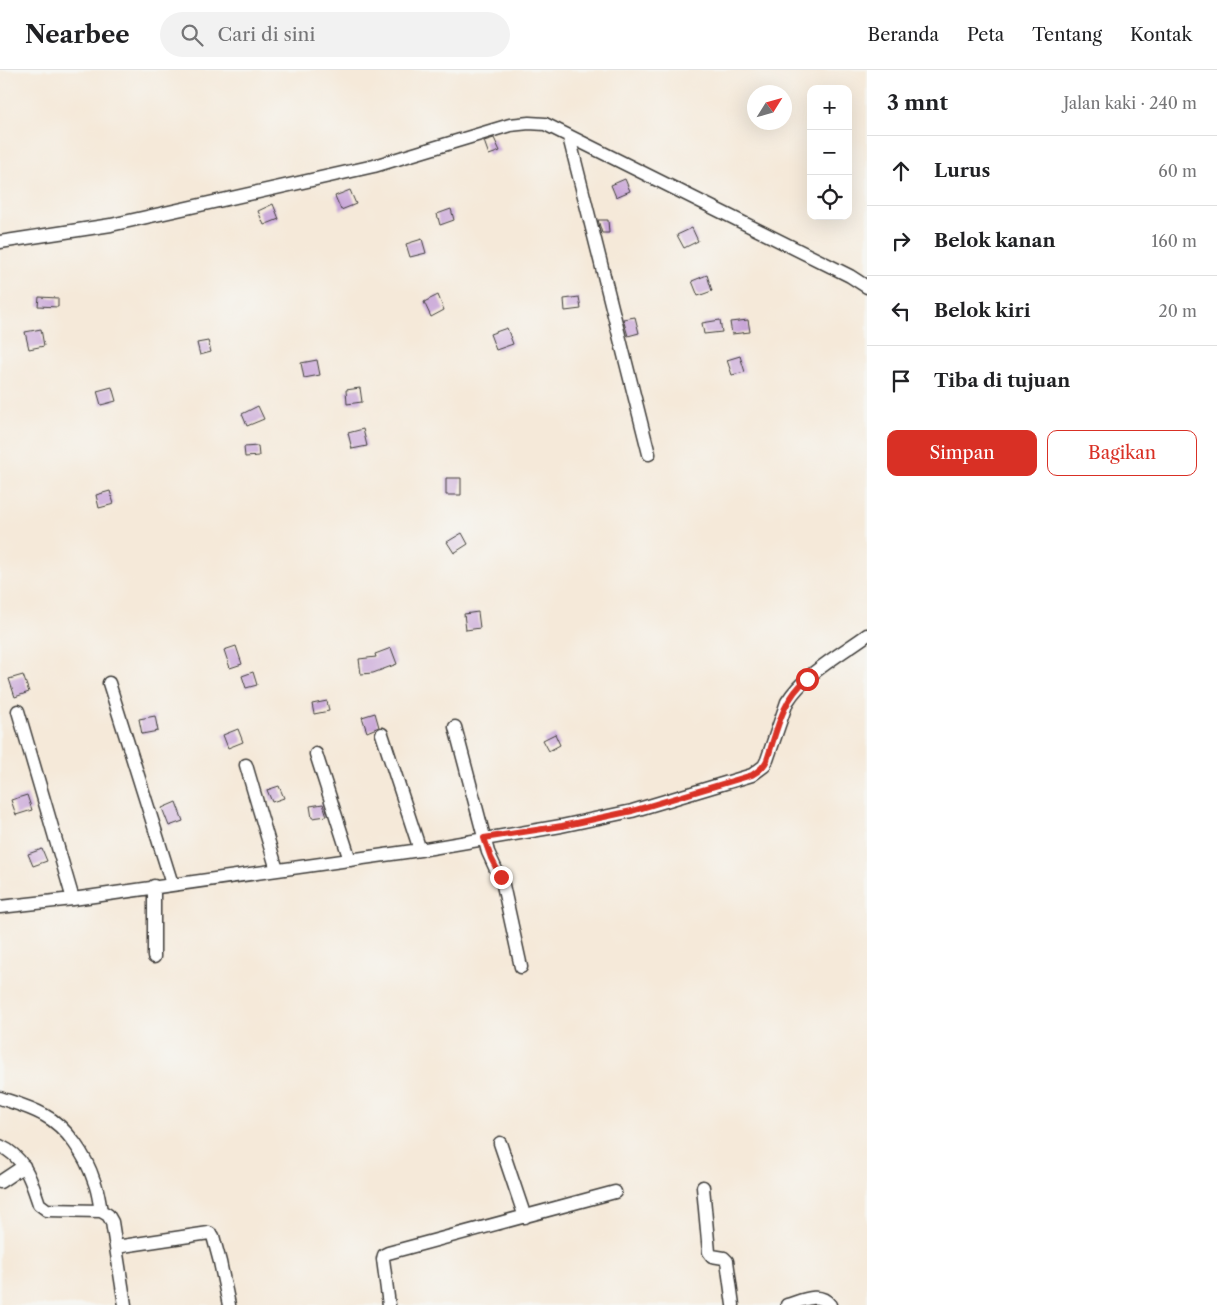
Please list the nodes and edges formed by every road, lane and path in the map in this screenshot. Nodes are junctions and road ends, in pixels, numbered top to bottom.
1 (569, 137) junction
2 (0, 242) edge
3 (867, 287) edge
4 (648, 454) dead end
5 (867, 635) edge
6 (109, 684) dead end
7 (18, 712) dead end
8 (455, 727) dead end
9 (382, 734) dead end
10 (316, 754) dead end
11 (246, 765) dead end
12 (484, 838) junction
13 (420, 850) junction
14 (350, 860) junction
15 (277, 870) junction
16 (172, 884) junction
17 (154, 886) junction
18 (73, 899) junction
19 (1, 903) edge
20 (154, 957) dead end
21 (521, 967) dead end
22 (0, 1098) edge
23 (500, 1143) dead end
24 (0, 1146) edge
25 (24, 1166) junction
26 (0, 1182) edge
27 (703, 1187) dead end
28 (615, 1192) dead end
29 (101, 1211) junction
30 (525, 1217) junction
31 (116, 1247) junction
32 (125, 1305) edge
33 (229, 1305) edge
34 (389, 1305) edge
35 (733, 1305) edge
36 (787, 1305) edge
37 (830, 1305) edge

1 - 2 street
1 - 3 street
1 - 4 street
5 - 12 street
6 - 16 street
7 - 18 street
8 - 12 street
9 - 13 street
10 - 14 street
11 - 15 street
12 - 13 street
12 - 21 street
13 - 14 street
14 - 15 street
15 - 16 street
16 - 17 street
17 - 18 street
17 - 20 street
18 - 19 street
22 - 29 street
23 - 30 street
24 - 25 street
25 - 26 street
25 - 29 street
27 - 35 street
28 - 30 street
29 - 31 street
30 - 34 street
31 - 32 street
31 - 33 street
36 - 37 street

